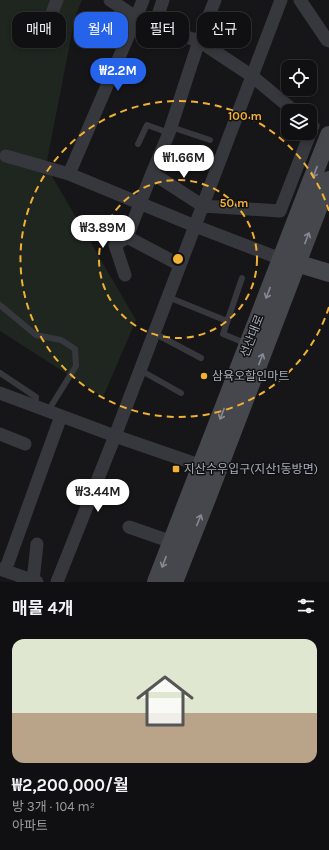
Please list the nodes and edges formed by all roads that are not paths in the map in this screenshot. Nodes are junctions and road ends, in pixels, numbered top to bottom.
1 (57, 0) edge
2 (110, 0) edge
3 (143, 0) edge
4 (163, 0) edge
5 (215, 0) edge
6 (281, 0) edge
7 (300, 0) edge
8 (52, 12) edge
9 (138, 12) edge
10 (159, 12) edge
11 (210, 12) edge
12 (136, 18) joint
13 (329, 41) edge
14 (197, 47) edge
15 (210, 48) edge
16 (252, 76) junction
17 (286, 104) edge
18 (317, 128) edge
19 (170, 130) junction
20 (329, 135) edge
21 (210, 140) dead end
22 (306, 140) edge
23 (138, 144) dead end
24 (6, 156) dead end
25 (152, 173) junction
26 (69, 174) junction
27 (329, 180) edge
28 (140, 203) junction
29 (203, 206) junction
30 (195, 226) junction
31 (128, 237) junction
32 (289, 261) junction
33 (180, 265) junction
34 (329, 273) edge
35 (125, 275) dead end
36 (242, 278) dead end
37 (168, 297) junction
38 (0, 305) edge
39 (227, 321) junction
40 (154, 333) junction
41 (249, 344) junction
42 (201, 358) dead end
43 (140, 370) junction
44 (0, 372) edge
45 (0, 393) edge
46 (180, 393) dead end
47 (35, 407) junction
48 (48, 411) junction
49 (61, 416) junction
50 (0, 434) edge
51 (115, 436) junction
52 (26, 444) dead end
53 (202, 466) junction
54 (129, 527) dead end
55 (172, 542) junction
56 (37, 544) dead end
57 (2, 570) edge
58 (35, 581) edge
59 (57, 582) edge
60 (156, 582) edge
61 (174, 582) edge

1 - 8 street
2 - 12 street
3 - 9 street
4 - 10 street
5 - 11 street
6 - 16 street
7 - 13 street
12 - 26 street
14 - 19 street
15 - 16 street
16 - 17 street
16 - 29 street
18 - 20 street
19 - 21 lane
19 - 23 lane
19 - 25 street
20 -> 32 main road, 선산대로
22 - 29 street
24 - 26 street
25 - 28 street
25 - 29 street
26 - 28 street
32 -> 27 main road, 선산대로
28 - 30 street
28 - 31 street
29 - 30 street
30 - 32 street
30 - 33 street
31 - 33 street
31 - 35 street
32 - 34 main road
32 -> 41 main road, 선산대로
61 -> 32 main road, 선산대로
33 - 37 street
36 - 39 lane
37 - 39 lane
37 - 40 street
38 - 48 lane
39 - 41 lane
40 - 42 lane
40 - 43 street
41 -> 53 main road, 선산대로
43 - 46 lane
43 - 51 street
44 - 47 lane
45 - 47 street
47 - 48 street
48 - 49 street
49 - 51 street
49 - 57 street
50 - 52 street
51 - 53 street
51 - 59 street
53 - 55 main road, 선산대로
54 - 55 street
55 -> 60 main road, 선산대로
56 - 58 street
57 - 58 street

